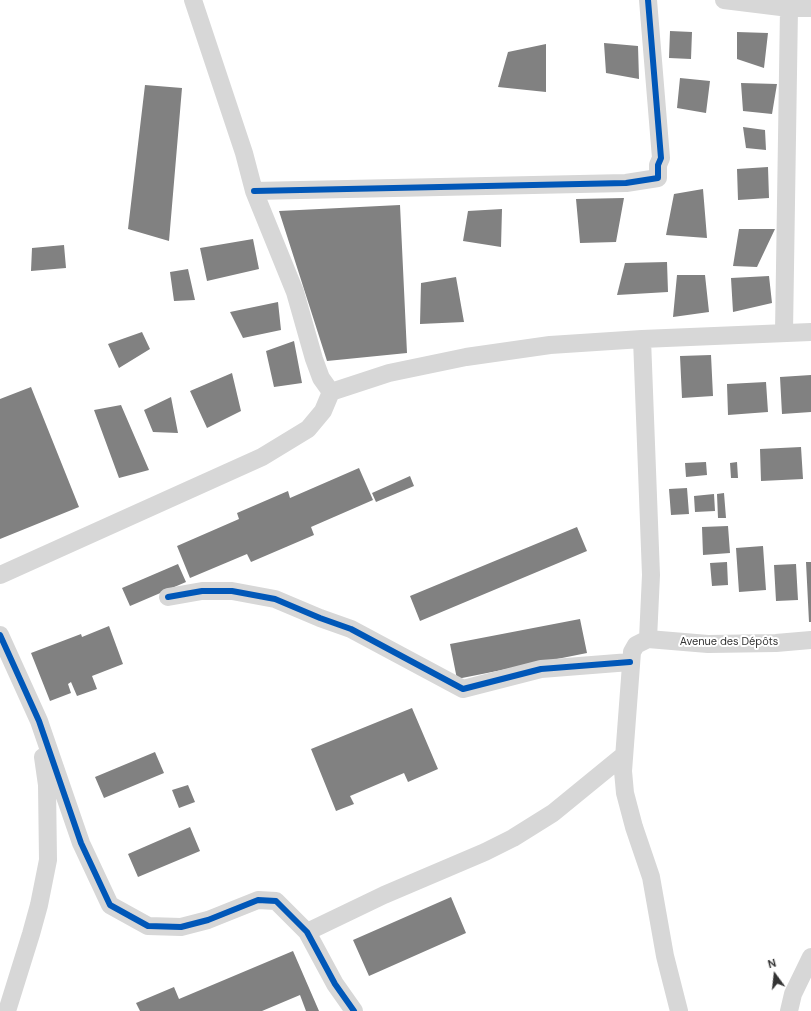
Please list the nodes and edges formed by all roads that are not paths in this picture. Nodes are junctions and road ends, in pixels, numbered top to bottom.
1 (193, 0) edge
2 (648, 0) edge
3 (724, 0) edge
4 (789, 8) junction
5 (811, 8) edge
6 (254, 191) junction
7 (784, 332) junction
8 (811, 332) edge
9 (642, 339) junction
10 (331, 392) junction
11 (0, 576) edge
12 (168, 597) dead end
13 (0, 635) edge
14 (648, 639) junction
15 (811, 640) edge
16 (630, 662) junction
17 (39, 721) junction
18 (624, 756) junction
19 (307, 932) junction
20 (811, 957) edge
21 (6, 1011) edge
22 (354, 1011) edge
23 (679, 1011) edge
24 (789, 1011) edge

1 - 6 street
2 - 6 street
3 - 4 street
4 - 5 street
4 - 7 street
6 - 10 street
7 - 8 street
7 - 9 street
9 - 10 street
9 - 14 street
10 - 11 street
12 - 16 street
13 - 17 street
14 - 15 street, Avenue des Dépôts
14 - 16 street
16 - 18 street
17 - 19 street
17 - 21 street
18 - 19 street
18 - 23 street
19 - 22 street
20 - 24 street

